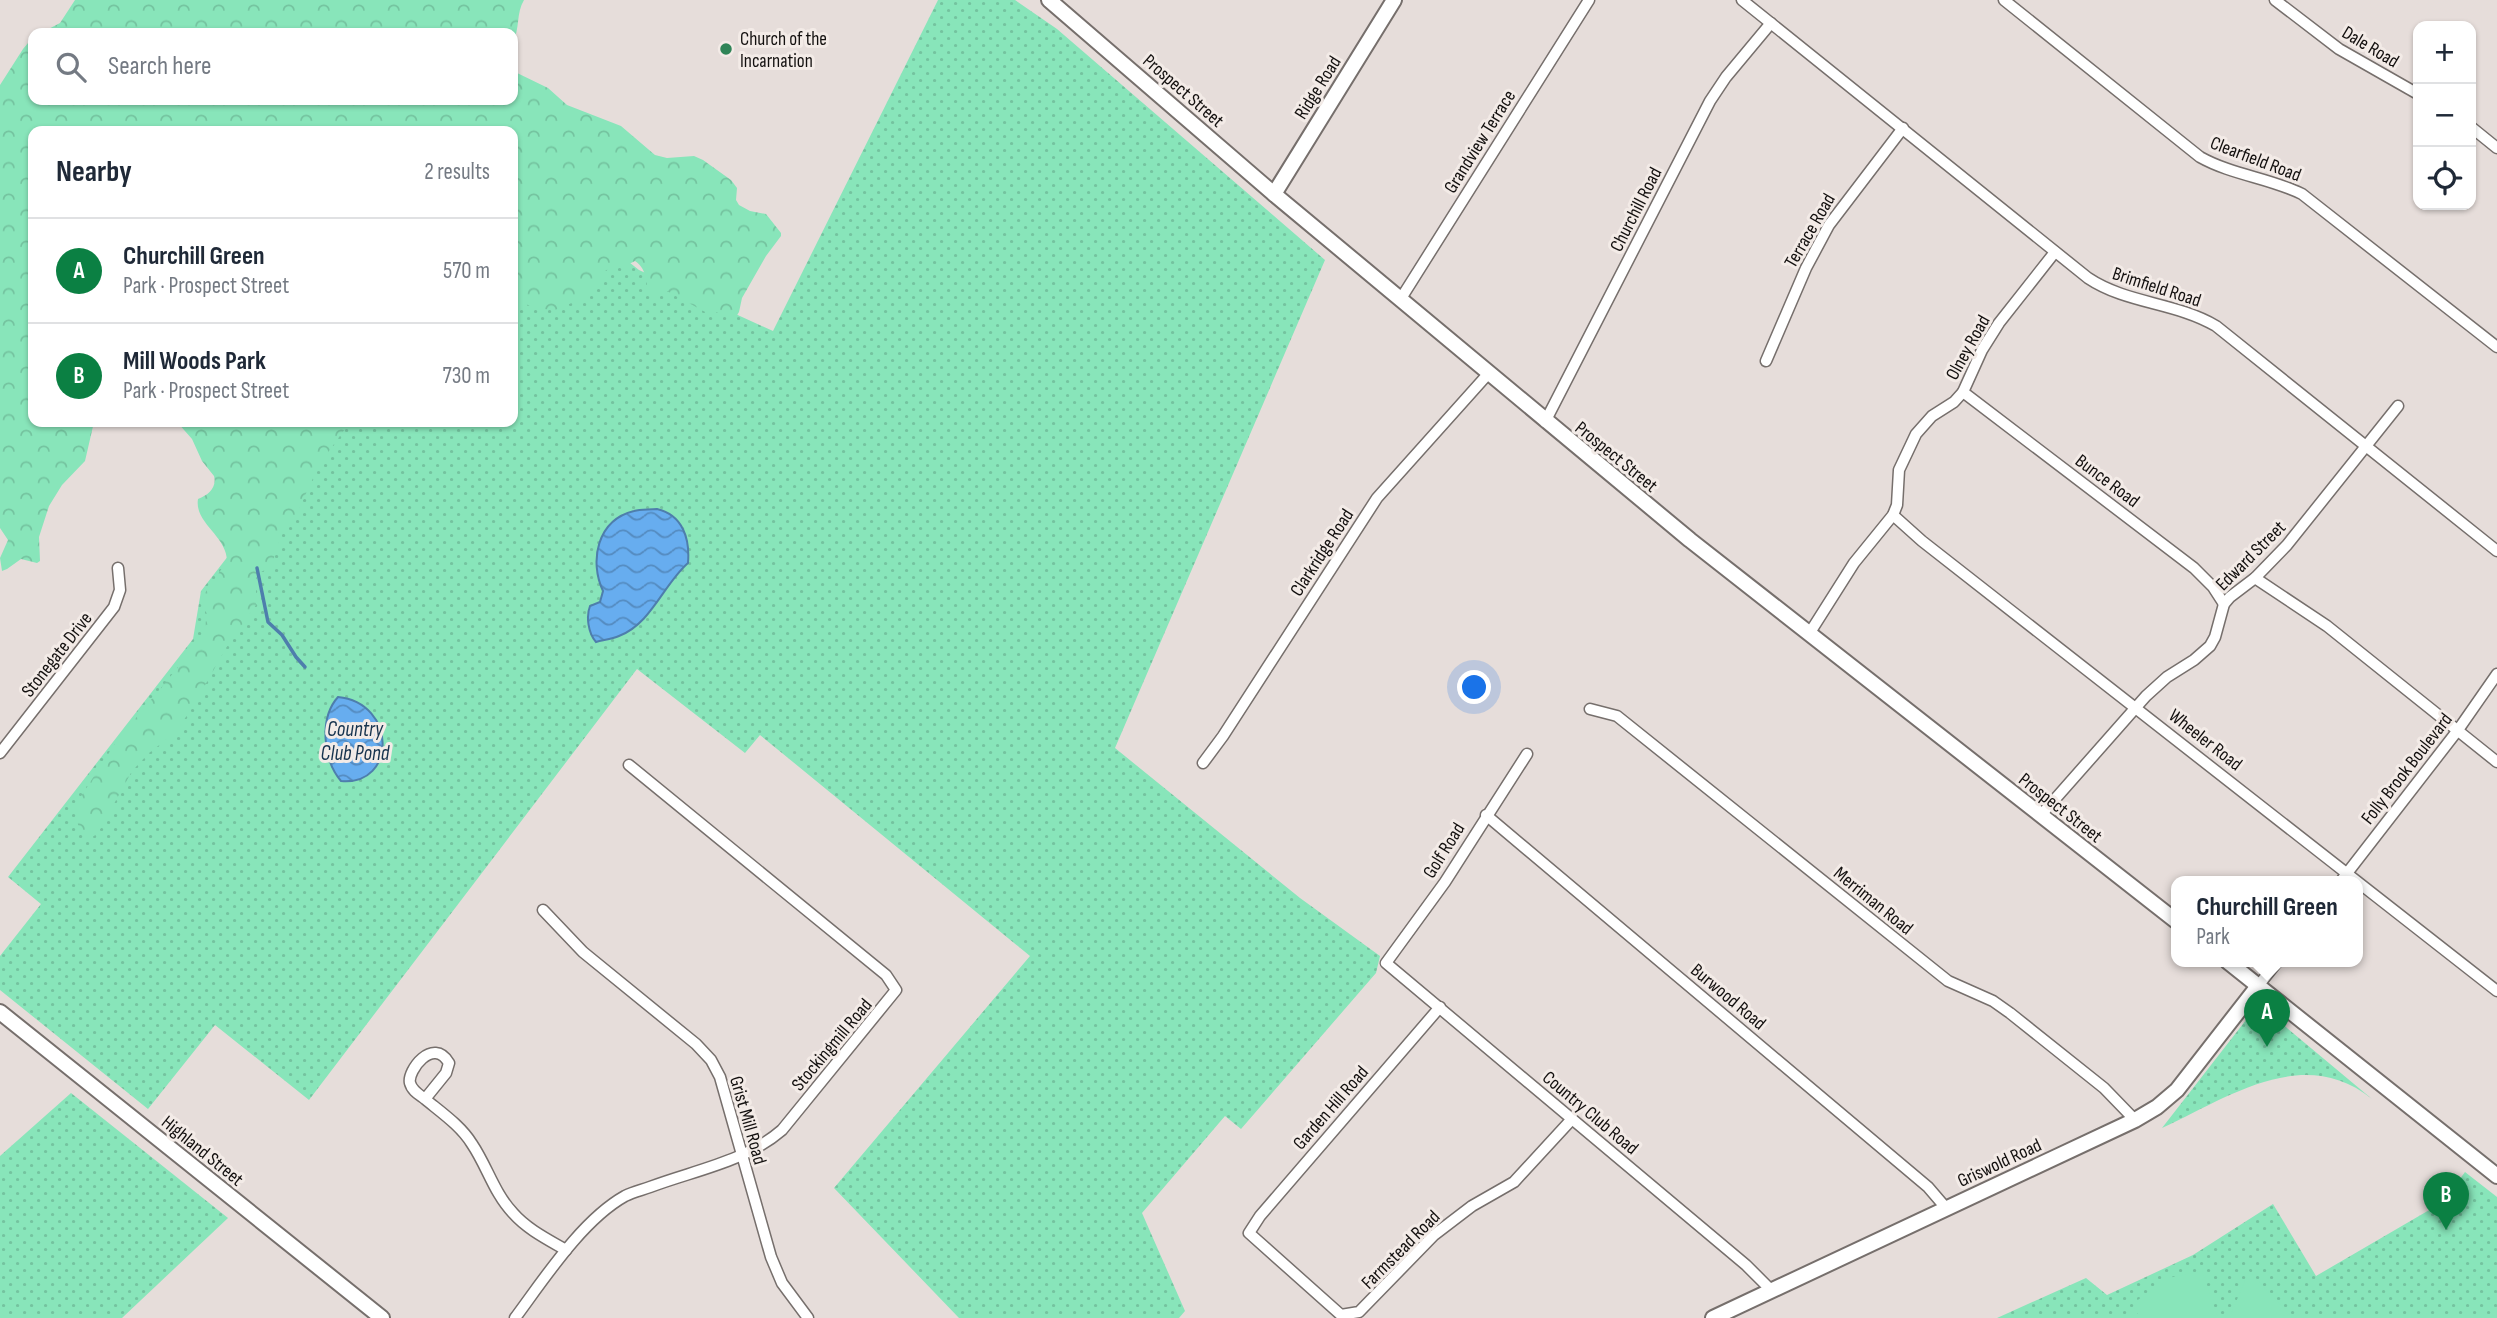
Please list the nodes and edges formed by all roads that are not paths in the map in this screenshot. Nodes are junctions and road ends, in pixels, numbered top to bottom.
1 (1049, 0) edge
2 (1394, 0) edge
3 (1589, 0) edge
4 (1742, 0) edge
5 (2004, 0) edge
6 (2278, 1) edge
7 (1771, 23) junction
8 (2413, 91) edge
9 (1903, 128) junction
10 (2476, 131) edge
11 (2497, 148) edge
12 (1274, 194) junction
13 (2055, 252) junction
14 (1400, 300) junction
15 (2497, 347) edge
16 (1766, 361) dead end
17 (1488, 374) junction
18 (1963, 391) junction
19 (2398, 406) dead end
20 (1545, 422) junction
21 (2366, 447) junction
22 (1893, 515) junction
23 (2497, 551) edge
24 (118, 568) dead end
25 (2255, 578) junction
26 (2224, 604) junction
27 (1809, 634) junction
28 (2497, 674) edge
29 (2136, 707) junction
30 (1590, 709) dead end
31 (2458, 730) junction
32 (0, 753) edge
33 (1527, 754) dead end
34 (2497, 762) edge
35 (1203, 763) dead end
36 (629, 765) dead end
37 (1486, 815) junction
38 (2041, 815) junction
39 (2344, 876) edge
40 (2363, 890) edge
41 (543, 910) dead end
42 (2171, 917) edge
43 (1386, 963) joint
44 (2234, 967) edge
45 (2273, 967) edge
46 (2258, 986) junction
47 (2497, 991) edge
48 (1440, 1007) junction
49 (0, 1012) edge
50 (425, 1099) junction
51 (1572, 1119) junction
52 (2135, 1119) junction
53 (741, 1157) junction
54 (2497, 1176) edge
55 (1946, 1208) junction
56 (1250, 1233) joint
57 (566, 1250) junction
58 (1772, 1290) junction
59 (382, 1318) edge
60 (515, 1318) edge
61 (808, 1318) edge
62 (1713, 1318) edge

1 - 12 main road, Prospect Street
2 - 12 main road, Ridge Road
3 - 14 street, Grandview Terrace
4 - 7 street, Brimfield Road
5 - 15 street, Clearfield Road
6 - 8 street, Dale Road
7 - 9 street, Brimfield Road
7 - 20 street, Churchill Road
9 - 13 street, Brimfield Road
9 - 16 street, Terrace Road
10 - 11 street
12 - 14 main road, Prospect Street
13 - 18 street, Olney Road
13 - 21 street, Brimfield Road
14 - 17 main road, Prospect Street
17 - 20 main road, Prospect Street
17 - 35 street, Clarkridge Road
18 - 22 street, Olney Road
18 - 26 street, Bunce Road
19 - 21 street, Edward Street
20 - 27 main road, Prospect Street
21 - 23 street, Brimfield Road
21 - 25 street, Edward Street
22 - 27 street
22 - 29 street, Wheeler Road
24 - 32 street, Stonegate Drive
25 - 26 street, Edward Street
25 - 31 street
26 - 29 street, Edward Street
27 - 38 main road, Prospect Street
28 - 31 street, Folly Brook Boulevard
29 - 38 street, Edward Street
29 - 39 street, Wheeler Road
30 - 52 street, Merriman Road
31 - 34 street
31 - 39 street, Folly Brook Boulevard
33 - 37 street, Golf Road
36 - 53 street, Stockingmill Road
37 - 43 street, Golf Road
37 - 55 street, Burwood Road
38 - 42 main road, Prospect Street
40 - 47 street, Wheeler Road
41 - 53 street, Grist Mill Road
43 - 48 street, Country Club Road
44 - 46 main road
45 - 46 street
46 - 52 main road, Griswold Road
46 - 54 main road
48 - 51 street, Country Club Road
48 - 56 street, Garden Hill Road
49 - 59 main road, Highland Street
50 - 50 street
50 - 57 street
51 - 56 street, Farmstead Road
51 - 58 street, Country Club Road
52 - 55 main road, Griswold Road
53 - 57 street, Stockingmill Road
53 - 61 street, Grist Mill Road
55 - 58 main road, Griswold Road
57 - 60 street, Stockingmill Road
58 - 62 main road, Griswold Road

